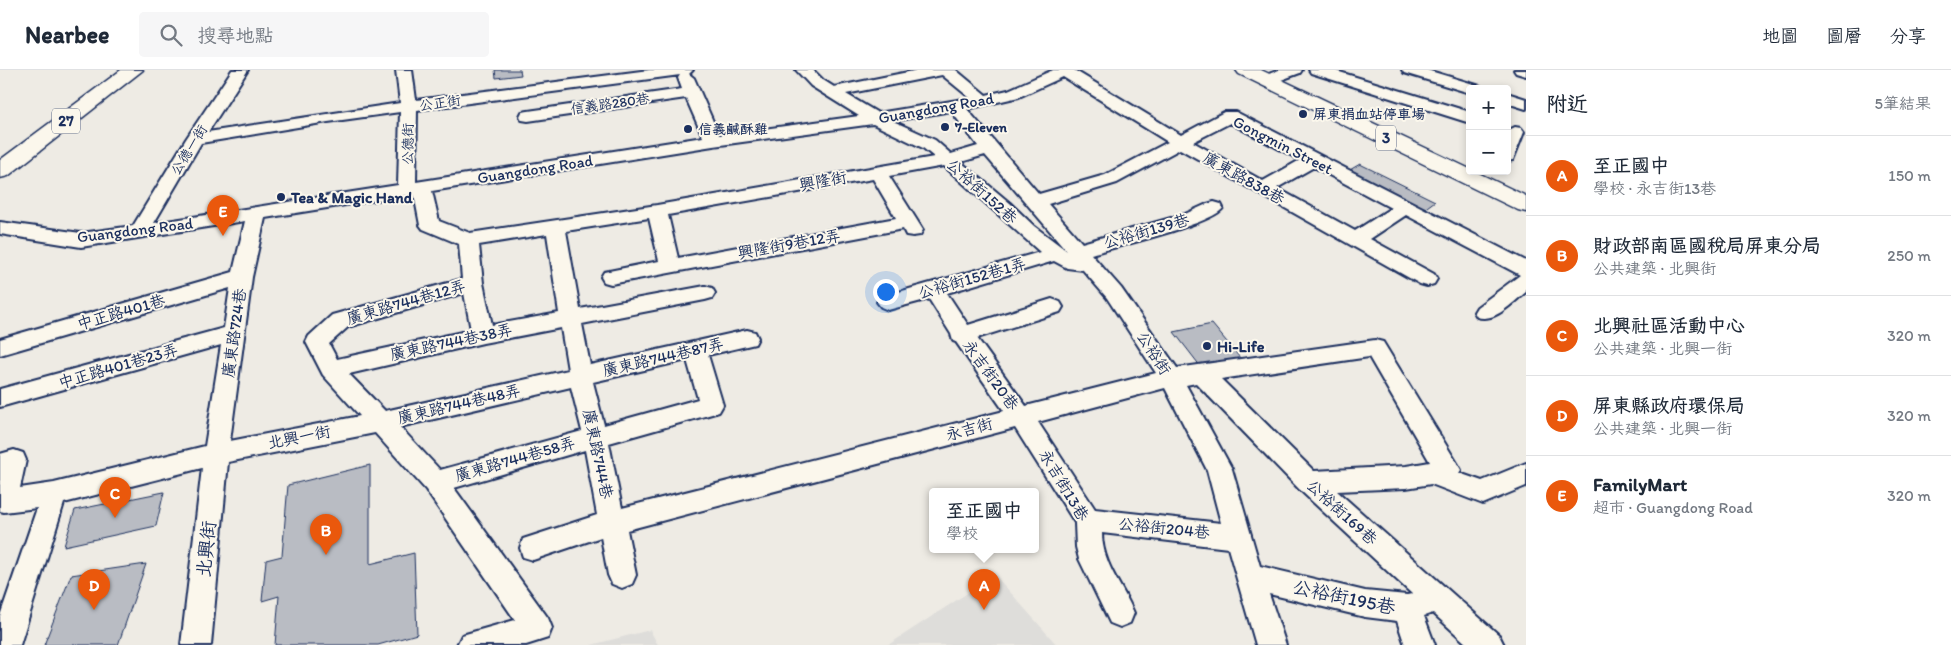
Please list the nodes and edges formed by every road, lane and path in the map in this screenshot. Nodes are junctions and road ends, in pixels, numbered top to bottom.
1 (132, 70) edge
2 (240, 70) edge
3 (404, 70) edge
4 (684, 70) edge
5 (804, 70) edge
6 (942, 70) edge
7 (946, 70) edge
8 (1065, 70) edge
9 (1246, 70) edge
10 (1294, 70) edge
11 (1316, 70) edge
12 (1410, 70) edge
13 (1522, 70) edge
14 (1526, 71) edge
15 (1429, 73) edge
16 (1267, 80) junction
17 (1466, 86) edge
18 (692, 92) junction
19 (832, 92) junction
20 (1511, 99) edge
21 (983, 101) junction
22 (1526, 104) edge
23 (956, 106) junction
24 (409, 107) junction
25 (528, 116) dead end
26 (1466, 117) edge
27 (875, 119) junction
28 (1516, 133) edge
29 (195, 139) junction
30 (713, 141) junction
31 (1180, 142) junction
32 (1511, 146) edge
33 (989, 148) junction
34 (948, 160) junction
35 (1313, 160) junction
36 (0, 172) edge
37 (878, 172) junction
38 (415, 188) junction
39 (1264, 188) junction
40 (1035, 202) junction
41 (1526, 205) edge
42 (1405, 207) junction
43 (1214, 208) dead end
44 (657, 211) junction
45 (257, 214) junction
46 (0, 228) edge
47 (556, 228) junction
48 (139, 232) junction
49 (1356, 239) junction
50 (469, 240) junction
51 (1074, 256) junction
52 (670, 266) junction
53 (1526, 270) edge
54 (611, 277) dead end
55 (242, 278) junction
56 (1428, 279) dead end
57 (1526, 281) edge
58 (473, 283) junction
59 (934, 290) junction
60 (704, 293) dead end
61 (888, 302) dead end
62 (1052, 307) dead end
63 (1485, 312) dead end
64 (572, 317) junction
65 (235, 333) junction
66 (482, 335) junction
67 (961, 335) junction
68 (747, 338) dead end
69 (0, 348) edge
70 (695, 349) junction
71 (331, 369) junction
72 (1200, 373) junction
73 (580, 376) junction
74 (1171, 378) junction
75 (0, 398) edge
76 (1020, 415) junction
77 (380, 422) junction
78 (595, 436) junction
79 (216, 454) junction
80 (0, 464) edge
81 (1432, 473) junction
82 (1526, 474) edge
83 (435, 482) junction
84 (767, 482) joint
85 (1309, 482) junction
86 (54, 494) junction
87 (1088, 520) junction
88 (612, 522) junction
89 (1239, 537) junction
90 (533, 548) dead end
91 (622, 575) dead end
92 (1249, 576) junction
93 (1438, 598) junction
94 (1407, 610) junction
95 (1120, 613) dead end
96 (5, 645) edge
97 (196, 645) edge
98 (472, 645) edge
99 (1271, 645) edge
100 (1420, 645) edge
101 (1489, 645) edge

1 - 36 main road, 27
2 - 29 street, 公德一街
3 - 24 street, 公德街
4 - 18 street
4 - 24 street, 公正街
5 - 19 street, 公裕街152巷
6 - 19 street
7 - 21 street
8 - 21 street, Guangdong Road
8 - 31 street, 廣東路838巷
9 - 16 main road, 3
10 - 16 street
11 - 26 street
12 - 15 street
13 - 14 street
15 - 17 street
16 - 41 main road, 3
18 - 25 street, 信義路280巷
18 - 30 street
19 - 27 street, 公裕街152巷
20 - 22 street
21 - 23 street, Guangdong Road
23 - 27 street, Guangdong Road
23 - 33 street, 公裕街
24 - 29 street, 公正街
24 - 38 street, 公德街
27 - 30 street, Guangdong Road
27 - 34 street, 公裕街152巷
28 - 32 street
29 - 48 street, 公德一街
30 - 38 street, Guangdong Road
31 - 35 street, Gongmin Street
31 - 39 street, 廣東路838巷
31 - 40 street, Gongmin Street
33 - 34 street, 興隆街
33 - 40 street, 公裕街
34 - 37 street, 興隆街
34 - 51 street, 公裕街152巷
35 - 39 street
35 - 42 street, Gongmin Street
37 - 44 street, 興隆街
37 - 52 street, 興隆街9巷12弄
38 - 45 street, Guangdong Road
38 - 50 street
39 - 49 street, 廣東路838巷
40 - 51 street, 公裕街
42 - 49 street
42 - 53 street, Gongmin Street
43 - 51 street, 公裕街139巷
44 - 47 street
44 - 52 street
45 - 48 street, Guangdong Road
45 - 55 street, 廣東路724巷
46 - 48 street, Guangdong Road
47 - 50 street
47 - 64 street, 廣東路744巷
49 - 56 street, 廣東路838巷
50 - 58 street
51 - 59 street, 公裕街152巷1弄
51 - 74 street, 公裕街
52 - 54 street, 興隆街9巷12弄
55 - 65 street, 廣東路724巷
55 - 69 street, 中正路401巷
57 - 63 street
58 - 66 street
58 - 71 street, 廣東路744巷12弄
59 - 61 street, 公裕街152巷1弄
59 - 67 street, 永吉街20巷
60 - 64 street, 廣東路744巷38弄
62 - 67 street, 永吉街20巷
64 - 66 street, 廣東路744巷38弄
64 - 73 street, 廣東路744巷
65 - 75 street, 中正路401巷23弄
65 - 79 street, 廣東路724巷
66 - 71 street, 廣東路744巷38弄
67 - 76 street, 永吉街20巷
68 - 70 street, 廣東路744巷87弄
70 - 73 street, 廣東路744巷87弄
70 - 78 street, 廣東路744巷58弄
71 - 77 street, 廣東路744巷48弄
72 - 74 street, 永吉街
72 - 81 street, 永吉街
72 - 85 street, 公裕街169巷
73 - 77 street, 廣東路744巷48弄
73 - 78 street, 廣東路744巷
74 - 76 street, 永吉街
74 - 89 street, 公裕街
76 - 84 street, 永吉街
76 - 87 street, 永吉街13巷
77 - 79 street, 北興一街
77 - 83 street
78 - 83 street, 廣東路744巷58弄
78 - 88 street, 廣東路744巷
79 - 86 street, 北興一街
79 - 97 street, 北興街
80 - 86 street, 北興一街
81 - 82 street
81 - 85 street
83 - 98 street
84 - 88 street, 廣東路744巷
85 - 93 street, 公裕街169巷
86 - 96 street
87 - 89 street, 公裕街204巷
87 - 95 street, 永吉街13巷
88 - 90 street
88 - 91 street
89 - 92 street, 公裕街
92 - 94 street, 公裕街195巷
92 - 99 street, 公裕街
93 - 94 street, 公裕街195巷
93 - 101 street, 公裕街169巷
94 - 100 street

